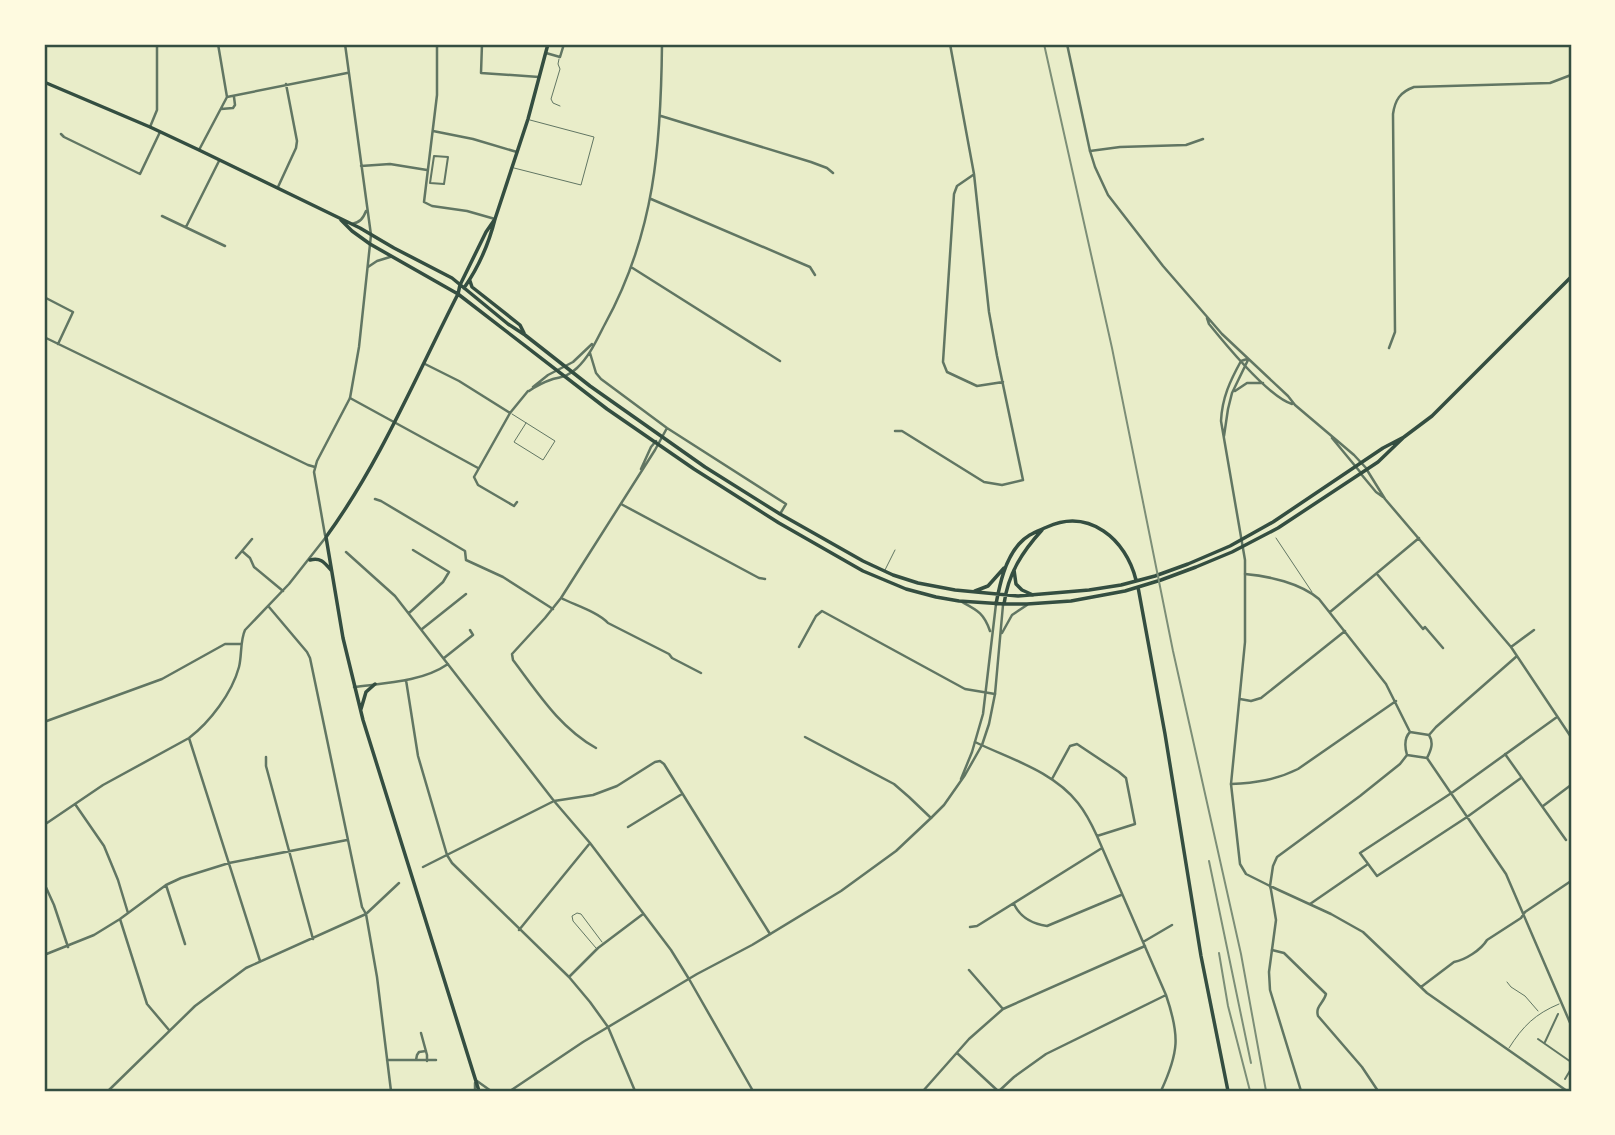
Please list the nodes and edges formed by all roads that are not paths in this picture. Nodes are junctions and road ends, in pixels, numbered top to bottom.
1 (157, 44) edge
2 (218, 44) edge
3 (345, 44) edge
4 (437, 44) edge
5 (482, 44) edge
6 (548, 44) edge
7 (564, 44) edge
8 (662, 44) edge
9 (950, 44) edge
10 (1067, 44) edge
11 (546, 53) junction
12 (560, 57) junction
13 (348, 72) junction
14 (1571, 75) edge
15 (539, 77) junction
16 (44, 82) edge
17 (286, 84) junction
18 (234, 96) junction
19 (227, 97) junction
20 (560, 106) dead end
21 (221, 109) junction
22 (661, 116) junction
23 (528, 119) junction
24 (150, 127) junction
25 (433, 131) junction
26 (160, 132) junction
27 (61, 134) dead end
28 (1203, 139) dead end
29 (199, 150) junction
30 (1090, 151) junction
31 (517, 152) junction
32 (219, 160) junction
33 (361, 166) junction
34 (512, 167) junction
35 (427, 170) junction
36 (834, 173) dead end
37 (974, 174) junction
38 (444, 184) joint
39 (277, 188) junction
40 (651, 200) junction
41 (367, 208) junction
42 (162, 216) dead end
43 (339, 219) junction
44 (495, 219) junction
45 (352, 224) junction
46 (186, 228) junction
47 (371, 235) junction
48 (370, 244) junction
49 (225, 246) dead end
50 (392, 256) junction
51 (631, 267) junction
52 (368, 268) junction
53 (815, 275) dead end
54 (1571, 277) edge
55 (471, 278) junction
56 (462, 286) junction
57 (458, 294) junction
58 (44, 297) edge
59 (1205, 315) junction
60 (525, 335) junction
61 (44, 337) edge
62 (595, 342) junction
63 (58, 344) junction
64 (1389, 348) dead end
65 (590, 352) junction
66 (780, 360) dead end
67 (1248, 360) junction
68 (1241, 361) junction
69 (423, 363) junction
70 (566, 367) junction
71 (1246, 367) junction
72 (558, 370) junction
73 (572, 372) junction
74 (566, 377) junction
75 (1003, 382) junction
76 (1263, 383) junction
77 (529, 391) junction
78 (1232, 393) junction
79 (350, 398) junction
80 (1294, 405) junction
81 (510, 413) junction
82 (526, 423) junction
83 (394, 424) junction
84 (667, 428) junction
85 (895, 431) dead end
86 (662, 437) junction
87 (1332, 437) junction
88 (1404, 437) junction
89 (1224, 439) junction
90 (656, 444) junction
91 (1362, 463) junction
92 (315, 467) junction
93 (1356, 467) junction
94 (478, 468) junction
95 (1367, 470) junction
96 (1361, 473) junction
97 (375, 499) dead end
98 (1385, 499) junction
99 (517, 502) dead end
100 (621, 503) junction
101 (780, 514) junction
102 (1044, 529) junction
103 (326, 537) junction
104 (1276, 538) dead end
105 (1419, 538) junction
106 (252, 539) dead end
107 (413, 550) dead end
108 (895, 550) dead end
109 (242, 551) junction
110 (346, 552) dead end
111 (236, 558) dead end
112 (310, 560) junction
113 (1005, 567) junction
114 (1014, 568) junction
115 (331, 570) junction
116 (884, 572) junction
117 (1245, 574) junction
118 (1377, 574) junction
119 (765, 579) dead end
120 (283, 591) junction
121 (971, 592) junction
122 (466, 593) dead end
123 (1313, 594) junction
124 (997, 595) junction
125 (1005, 596) junction
126 (1035, 596) junction
127 (561, 597) junction
128 (959, 601) junction
129 (996, 604) junction
130 (1003, 604) junction
131 (1027, 604) junction
132 (269, 607) junction
133 (553, 609) junction
134 (1329, 612) junction
135 (409, 613) junction
136 (422, 629) junction
137 (470, 630) dead end
138 (1534, 630) dead end
139 (1345, 631) junction
140 (991, 632) junction
141 (1000, 636) junction
142 (241, 644) junction
143 (799, 647) dead end
144 (1511, 647) junction
145 (1443, 648) dead end
146 (1517, 656) junction
147 (444, 658) junction
148 (448, 664) junction
149 (701, 673) dead end
150 (406, 680) junction
151 (376, 684) junction
152 (355, 687) junction
153 (987, 693) junction
154 (996, 694) junction
155 (1240, 699) junction
156 (1395, 701) junction
157 (361, 711) junction
158 (1558, 717) junction
159 (44, 722) edge
160 (1410, 732) junction
161 (1429, 736) junction
162 (805, 737) dead end
163 (1571, 737) edge
164 (189, 738) junction
165 (975, 742) junction
166 (982, 745) junction
167 (596, 748) dead end
168 (1505, 754) junction
169 (1407, 755) junction
170 (266, 757) dead end
171 (1427, 758) junction
172 (1521, 778) junction
173 (1052, 779) junction
174 (960, 782) junction
175 (1231, 784) junction
176 (1571, 785) edge
177 (1451, 793) junction
178 (682, 794) junction
179 (554, 801) junction
180 (75, 804) junction
181 (1542, 807) junction
182 (1467, 817) junction
183 (931, 818) junction
184 (44, 825) edge
185 (628, 827) dead end
186 (1097, 836) junction
187 (349, 839) junction
188 (1566, 840) dead end
189 (590, 843) junction
190 (1102, 848) junction
191 (289, 851) junction
192 (447, 855) junction
193 (229, 863) junction
194 (1368, 864) junction
195 (423, 867) dead end
196 (1571, 881) edge
197 (44, 883) edge
198 (399, 883) dead end
199 (166, 885) junction
200 (1270, 886) junction
201 (1122, 895) junction
202 (1014, 904) junction
203 (1310, 904) junction
204 (128, 913) junction
205 (366, 914) junction
206 (643, 914) junction
207 (1524, 915) junction
208 (120, 919) junction
209 (1172, 925) dead end
210 (970, 926) dead end
211 (519, 930) junction
212 (770, 934) junction
213 (313, 939) junction
214 (185, 944) dead end
215 (604, 944) junction
216 (1144, 944) junction
217 (68, 947) junction
218 (597, 949) junction
219 (1272, 950) junction
220 (44, 955) edge
221 (260, 961) junction
222 (969, 970) dead end
223 (569, 977) junction
224 (689, 979) junction
225 (1507, 982) dead end
226 (1421, 987) junction
227 (1166, 995) junction
228 (1561, 1003) junction
229 (1003, 1009) junction
230 (1539, 1013) junction
231 (1558, 1014) dead end
232 (1571, 1025) edge
233 (608, 1027) junction
234 (170, 1031) junction
235 (421, 1033) dead end
236 (1538, 1039) dead end
237 (1544, 1043) junction
238 (1508, 1049) junction
239 (426, 1051) junction
240 (957, 1052) junction
241 (387, 1060) junction
242 (416, 1060) junction
243 (436, 1060) dead end
244 (427, 1061) junction
245 (1571, 1062) edge
246 (1571, 1069) edge
247 (1565, 1079) dead end
248 (475, 1080) junction
249 (108, 1091) edge
250 (391, 1091) edge
251 (477, 1091) edge
252 (491, 1091) edge
253 (510, 1091) edge
254 (635, 1091) edge
255 (753, 1091) edge
256 (923, 1091) edge
257 (998, 1091) edge
258 (1161, 1091) edge
259 (1227, 1091) edge
260 (1301, 1091) edge
261 (1378, 1091) edge
262 (1567, 1091) edge

1 - 24 street
2 - 19 street
3 - 13 street
4 - 25 street
5 - 15 street
6 - 11 main road
7 - 12 street
8 - 22 street
9 - 37 street
10 - 30 street
11 - 12 street
11 - 15 main road
12 - 20 lane
13 - 17 street
13 - 33 street
14 - 64 street
15 - 23 main road
16 - 24 main road
17 - 18 street
17 - 39 street
18 - 19 street
18 - 21 street
19 - 21 street
21 - 29 street
22 - 36 street
22 - 40 street
23 - 31 main road
23 - 34 lane
24 - 26 main road
25 - 31 street
25 - 35 street
26 - 27 street
26 - 29 main road
28 - 30 street
29 - 32 main road
30 - 59 street
31 - 34 main road
32 - 39 main road
32 - 46 street
33 - 35 street
33 - 41 street
34 - 44 main road
35 - 44 street
37 - 75 street
37 - 75 street
38 - 38 street
39 - 43 main road
40 - 51 street
40 - 53 street
41 - 45 street
41 - 47 street
42 - 46 street
43 - 45 main road
43 - 48 main road
44 - 55 main road
44 - 56 main road
45 - 47 main road
46 - 49 street
47 - 48 street
47 - 56 main road
48 - 50 main road
48 - 52 street
50 - 52 street
50 - 57 main road
51 - 62 street
51 - 66 street
52 - 79 street
54 - 88 main road
55 - 56 main road
55 - 60 main road
56 - 57 main road
56 - 60 main road
57 - 69 main road
57 - 72 main road
58 - 63 street
59 - 67 street
59 - 68 street
60 - 70 main road
61 - 63 street
62 - 65 street
62 - 70 street
63 - 92 street
65 - 73 street
65 - 84 street
67 - 68 street
67 - 71 street
67 - 80 street
68 - 71 street
68 - 89 street
69 - 81 street
69 - 83 main road
70 - 72 street
70 - 73 main road
71 - 76 street
71 - 78 street
72 - 74 main road
72 - 77 street
73 - 74 street
73 - 86 main road
74 - 77 street
74 - 90 main road
75 - 85 street
76 - 78 street
76 - 80 street
77 - 81 street
78 - 89 street
79 - 83 street
79 - 92 street
80 - 87 street
81 - 82 lane
81 - 94 street
82 - 82 lane
83 - 94 street
83 - 103 main road
84 - 86 street
84 - 101 street
86 - 90 street
86 - 101 main road
87 - 91 street
87 - 93 street
88 - 91 main road
88 - 95 main road
89 - 117 street
90 - 100 street
90 - 128 main road
91 - 93 main road
91 - 95 street
92 - 103 street
93 - 96 street
93 - 126 main road
94 - 99 street
95 - 96 main road
95 - 98 street
96 - 98 street
96 - 131 main road
97 - 133 street
98 - 105 street
100 - 119 street
100 - 127 street
101 - 116 main road
102 - 113 main road
102 - 114 main road
102 - 259 main road
103 - 112 street
103 - 115 main road
104 - 123 lane
105 - 118 street
105 - 144 street
106 - 109 street
107 - 135 street
108 - 116 lane
109 - 111 street
109 - 120 street
110 - 135 street
112 - 115 main road
112 - 120 street
113 - 121 main road
113 - 124 main road
114 - 125 main road
114 - 126 main road
115 - 152 main road
116 - 121 main road
117 - 123 street
117 - 155 street
118 - 134 street
118 - 145 street
120 - 132 street
121 - 124 main road
122 - 136 street
123 - 134 street
124 - 125 main road
124 - 129 main road
125 - 126 main road
125 - 130 main road
127 - 133 street
127 - 149 street
128 - 129 main road
128 - 140 street
129 - 130 main road
129 - 140 street
130 - 131 main road
130 - 141 street
131 - 141 street
132 - 142 street
132 - 187 street
133 - 167 street
134 - 139 street
135 - 136 street
136 - 147 street
137 - 147 street
138 - 144 street
139 - 155 street
139 - 156 street
140 - 153 street
141 - 154 street
142 - 159 street
142 - 164 street
143 - 153 street
144 - 146 street
146 - 158 street
146 - 161 street
147 - 148 street
148 - 150 street
148 - 179 street
150 - 151 street
150 - 192 street
151 - 152 street
151 - 157 main road
152 - 157 main road
153 - 154 street
153 - 165 street
154 - 166 street
155 - 175 street
156 - 160 street
156 - 175 street
157 - 248 main road
158 - 163 street
158 - 168 street
160 - 161 street
160 - 169 street
161 - 171 street
162 - 183 street
164 - 180 street
164 - 193 street
165 - 166 street
165 - 174 street
166 - 173 street
166 - 174 street
168 - 172 street
168 - 177 street
169 - 171 street
169 - 200 street
170 - 191 street
171 - 177 street
172 - 181 street
172 - 182 street
173 - 186 street
173 - 186 street
174 - 183 street
175 - 200 street
176 - 181 street
177 - 182 street
177 - 194 street
178 - 179 street
178 - 185 street
178 - 212 street
179 - 189 street
179 - 192 street
180 - 184 street
180 - 204 street
181 - 188 street
182 - 194 street
182 - 207 street
183 - 212 street
186 - 190 street
187 - 191 street
187 - 205 street
189 - 206 street
189 - 211 street
190 - 201 street
190 - 202 street
191 - 193 street
191 - 213 street
192 - 195 street
192 - 211 street
193 - 199 street
193 - 221 street
194 - 203 street
196 - 207 street
197 - 217 street
198 - 205 street
199 - 204 street
199 - 214 street
200 - 203 street
200 - 219 street
201 - 202 street
201 - 216 street
202 - 210 street
203 - 226 street
204 - 208 street
205 - 213 street
205 - 241 street
206 - 215 street
206 - 224 street
207 - 226 street
207 - 228 street
208 - 217 street
208 - 234 street
209 - 216 street
211 - 223 street
212 - 224 street
213 - 221 street
215 - 218 street
215 - 218 lane
216 - 227 street
216 - 229 street
217 - 220 street
218 - 223 street
219 - 260 street
219 - 261 street
221 - 234 street
222 - 229 street
223 - 233 street
224 - 233 street
224 - 255 street
225 - 230 lane
226 - 238 street
227 - 257 street
227 - 258 street
228 - 230 lane
228 - 232 street
229 - 240 street
230 - 238 lane
231 - 237 street
233 - 253 street
233 - 254 street
234 - 249 street
235 - 239 street
236 - 237 street
237 - 245 street
238 - 262 street
239 - 242 street
239 - 244 street
240 - 256 street
240 - 257 street
241 - 242 street
241 - 250 street
242 - 244 street
243 - 244 street
246 - 247 street
248 - 251 main road
248 - 252 street

